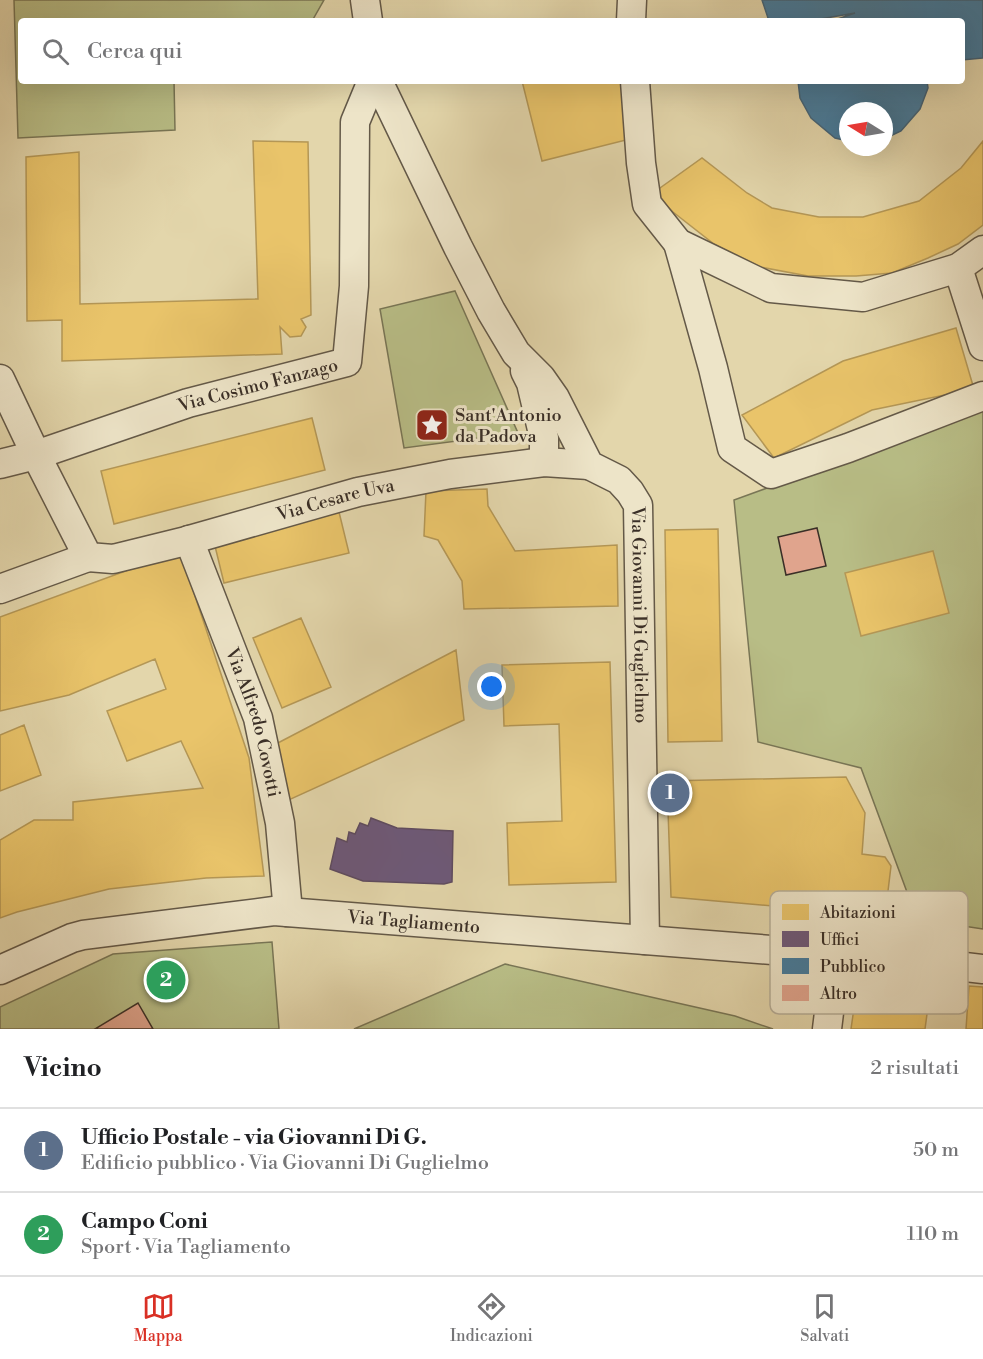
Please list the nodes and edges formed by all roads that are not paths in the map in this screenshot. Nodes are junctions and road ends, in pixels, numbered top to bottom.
1 (365, 0) edge
2 (632, 0) edge
3 (368, 18) edge
4 (631, 18) edge
5 (371, 84) edge
6 (379, 84) edge
7 (635, 84) edge
8 (678, 243) junction
9 (983, 250) edge
10 (958, 268) junction
11 (983, 346) edge
12 (516, 353) junction
13 (0, 379) edge
14 (983, 396) edge
15 (36, 455) junction
16 (544, 462) junction
17 (0, 464) edge
18 (589, 465) junction
19 (189, 540) junction
20 (88, 557) junction
21 (0, 589) edge
22 (288, 912) junction
23 (645, 940) junction
24 (770, 950) edge
25 (968, 967) edge
26 (983, 969) edge
27 (0, 970) edge
28 (829, 1014) edge
29 (827, 1029) edge

1 - 3 street
2 - 4 street
5 - 15 street, Via Cosimo Fanzago
6 - 12 street
7 - 8 street
8 - 10 street
8 - 14 street
9 - 10 street
10 - 11 street
12 - 16 street
12 - 18 street
13 - 15 street
15 - 17 street, Via Cosimo Fanzago
15 - 20 street
16 - 18 street, Via Cesare Uva
16 - 19 street, Via Cesare Uva
18 - 23 street, Via Giovanni Di Guglielmo
19 - 20 street, Via Cesare Uva
19 - 22 street, Via Alfredo Covotti
20 - 21 street, Via Cesare Uva
22 - 23 street, Via Tagliamento
22 - 27 street, Via Tagliamento
23 - 24 street, Via Tagliamento
25 - 26 street, Via Tagliamento
28 - 29 street

